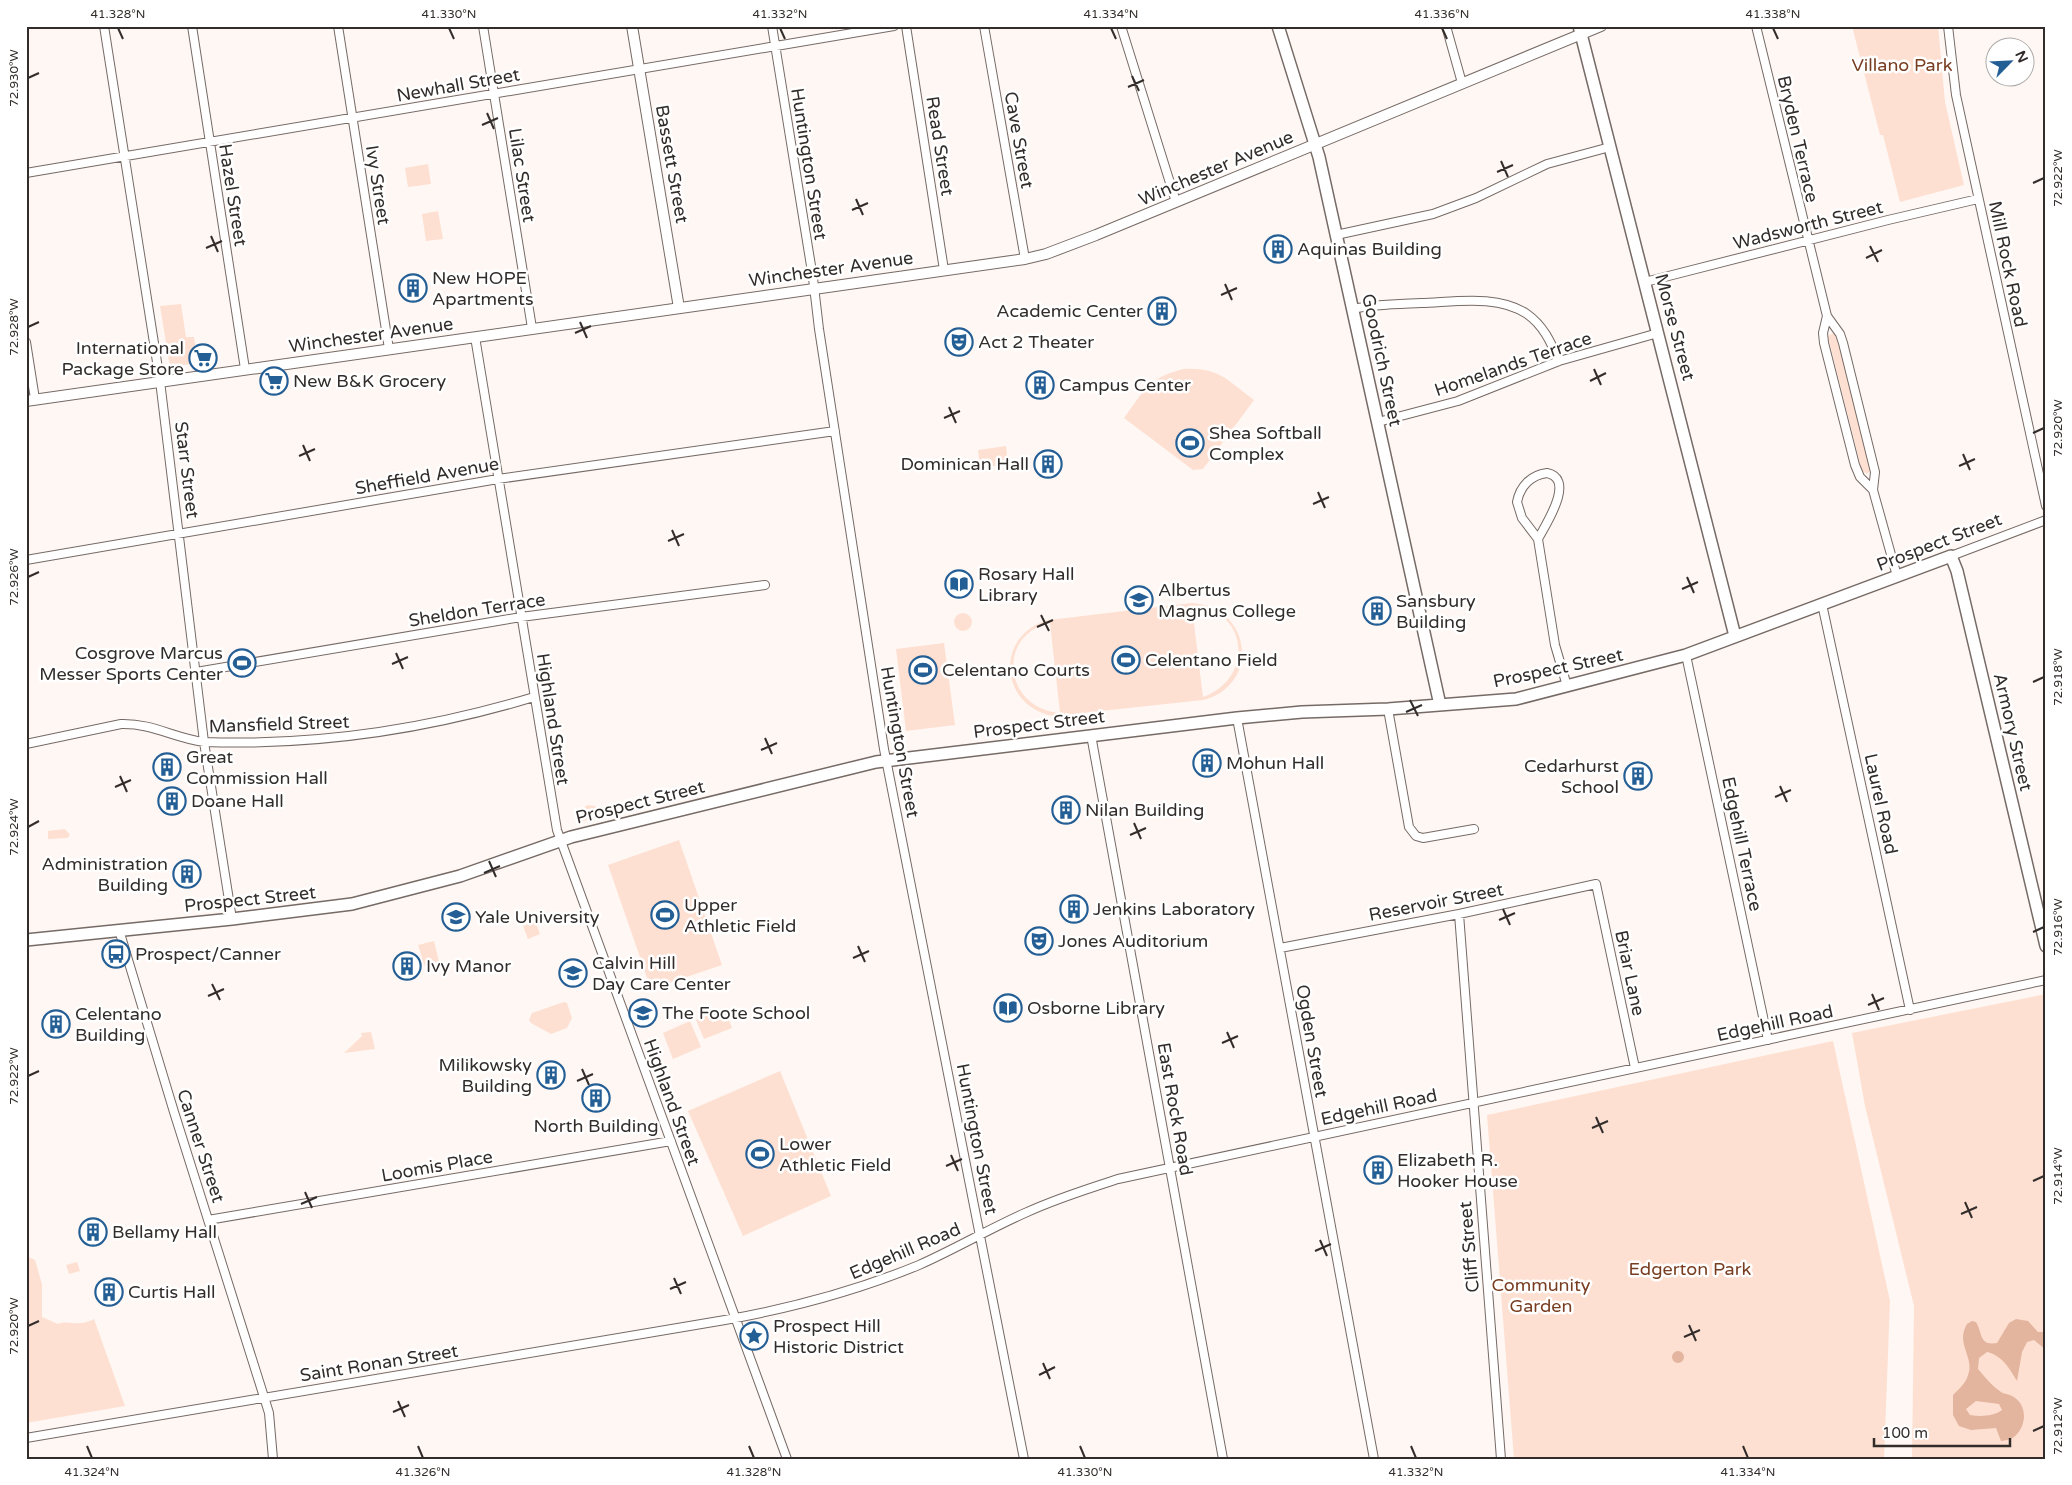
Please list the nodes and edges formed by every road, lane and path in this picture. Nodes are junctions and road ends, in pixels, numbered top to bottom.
1 (104, 26) edge
2 (192, 26) edge
3 (338, 26) edge
4 (483, 26) edge
5 (632, 26) edge
6 (772, 26) edge
7 (894, 26) edge
8 (906, 26) edge
9 (984, 26) edge
10 (1121, 26) edge
11 (1278, 26) edge
12 (1446, 26) edge
13 (1601, 26) edge
14 (1756, 26) edge
15 (1948, 26) edge
16 (1580, 30) edge
17 (775, 46) junction
18 (639, 69) junction
19 (1462, 84) junction
20 (494, 94) junction
21 (352, 118) junction
22 (210, 142) junction
23 (1315, 144) junction
24 (1610, 147) junction
25 (124, 157) junction
26 (26, 172) edge
27 (1978, 199) junction
28 (1176, 202) junction
29 (1336, 235) junction
30 (1808, 240) junction
31 (1026, 259) junction
32 (944, 270) junction
33 (1645, 282) junction
34 (814, 288) junction
35 (679, 308) junction
36 (1352, 309) junction
37 (1827, 316) junction
38 (532, 328) junction
39 (1658, 333) junction
40 (475, 337) junction
41 (26, 342) edge
42 (388, 349) junction
43 (1559, 361) junction
44 (244, 369) junction
45 (160, 381) junction
46 (31, 400) edge
47 (1378, 422) junction
48 (835, 431) junction
49 (498, 480) junction
50 (1873, 490) junction
51 (2046, 506) edge
52 (2046, 520) edge
53 (180, 534) junction
54 (1538, 539) junction
55 (1951, 556) junction
56 (26, 560) edge
57 (1897, 576) junction
58 (765, 585) dead end
59 (1822, 604) junction
60 (521, 617) junction
61 (1735, 636) junction
62 (1686, 655) junction
63 (196, 672) junction
64 (1567, 686) junction
65 (534, 697) junction
66 (1440, 705) junction
67 (1388, 709) junction
68 (1237, 718) junction
69 (1091, 735) junction
70 (204, 742) junction
71 (26, 744) edge
72 (887, 761) junction
73 (1474, 829) dead end
74 (561, 841) junction
75 (1596, 884) joint
76 (1459, 914) junction
77 (232, 919) junction
78 (119, 930) junction
79 (26, 940) edge
80 (2046, 946) edge
81 (1280, 948) junction
82 (2046, 980) edge
83 (1910, 1010) junction
84 (1768, 1040) junction
85 (1635, 1068) junction
86 (1473, 1102) junction
87 (1314, 1136) junction
88 (671, 1141) junction
89 (1170, 1167) junction
90 (208, 1220) junction
91 (980, 1235) junction
92 (736, 1318) junction
93 (264, 1397) junction
94 (26, 1438) edge
95 (273, 1459) edge
96 (787, 1459) edge
97 (1024, 1459) edge
98 (1223, 1459) edge
99 (1374, 1459) edge
100 (1501, 1459) edge

1 - 25 street, Starr Street
2 - 22 street, Hazel Street
3 - 21 street, Ivy Street
4 - 20 street, Lilac Street
5 - 18 street, Bassett Street
6 - 17 street, Huntington Street
7 - 17 street, Newhall Street
8 - 32 street, Read Street
9 - 31 street, Cave Street
10 - 28 street
11 - 23 main road, Goodrich Street
12 - 19 street
13 - 16 street, Winchester Avenue
14 - 30 street, Bryden Terrace
15 - 27 street, Mill Rock Road
16 - 19 street, Winchester Avenue
16 - 24 main road, Morse Street
17 - 18 street, Newhall Street
17 - 34 street, Huntington Street
18 - 20 street, Newhall Street
18 - 35 street, Bassett Street
19 - 23 street, Winchester Avenue
20 - 21 street, Newhall Street
20 - 38 street, Lilac Street
21 - 22 street, Newhall Street
21 - 42 street, Ivy Street
22 - 25 street, Newhall Street
22 - 44 street, Hazel Street
23 - 28 street, Winchester Avenue
23 - 29 main road, Goodrich Street
24 - 29 street
24 - 33 main road, Morse Street
25 - 26 street, Newhall Street
25 - 45 street, Starr Street
27 - 30 street, Wadsworth Street
27 - 51 street, Mill Rock Road
28 - 31 street, Winchester Avenue
29 - 36 main road, Goodrich Street
30 - 33 street, Wadsworth Street
30 - 37 street, Bryden Terrace
31 - 32 street, Winchester Avenue
32 - 34 street, Winchester Avenue
33 - 39 main road, Morse Street
34 - 35 street, Winchester Avenue
34 - 48 street, Huntington Street
35 - 38 street, Winchester Avenue
36 - 43 street
36 - 47 main road, Goodrich Street
37 - 50 street, Bryden Terrace
37 - 50 street, Bryden Terrace
38 - 40 street, Winchester Avenue
39 - 43 street, Homelands Terrace
39 - 61 main road, Morse Street
40 - 42 street, Winchester Avenue
40 - 49 street, Highland Street
41 - 46 street
42 - 44 street, Winchester Avenue
43 - 47 street, Homelands Terrace
44 - 45 street, Winchester Avenue
45 - 46 street, Winchester Avenue
45 - 53 street, Starr Street
47 - 66 main road, Goodrich Street
48 - 49 street, Sheffield Avenue
48 - 72 street, Huntington Street
49 - 53 street, Sheffield Avenue
49 - 60 street, Highland Street
50 - 57 street, Bryden Terrace
52 - 55 street, Prospect Street
53 - 56 street, Sheffield Avenue
53 - 63 street, Starr Street
54 - 54 street
54 - 64 street
55 - 57 main road, Prospect Street
55 - 80 main road, Armory Street
57 - 59 main road, Prospect Street
58 - 60 street, Sheldon Terrace
59 - 61 main road, Prospect Street
59 - 83 street, Laurel Road
60 - 63 street, Sheldon Terrace
60 - 65 street, Highland Street
61 - 62 main road, Prospect Street
62 - 64 main road, Prospect Street
62 - 84 street, Edgehill Terrace
63 - 70 street, Starr Street
64 - 66 main road, Prospect Street
65 - 70 street, Mansfield Street
65 - 74 street, Highland Street
66 - 67 main road, Prospect Street
67 - 68 main road, Prospect Street
67 - 73 street
68 - 69 main road, Prospect Street
68 - 81 street, Ogden Street
69 - 72 main road, Prospect Street
69 - 89 street, East Rock Road
70 - 71 street, Mansfield Street
70 - 77 street, Starr Street
72 - 74 main road, Prospect Street
72 - 91 street, Huntington Street
74 - 77 main road, Prospect Street
74 - 88 street, Highland Street
75 - 76 street, Reservoir Street
75 - 85 street, Briar Lane
76 - 81 street, Reservoir Street
76 - 86 street, Cliff Street
77 - 78 main road, Prospect Street
78 - 79 main road, Prospect Street
78 - 90 street, Canner Street
81 - 87 street, Ogden Street
82 - 83 street, Edgehill Road
83 - 84 street, Edgehill Road
84 - 85 street, Edgehill Road
85 - 86 street, Edgehill Road
86 - 87 street, Edgehill Road
86 - 100 street, Cliff Street
87 - 89 street, Edgehill Road
87 - 99 street, Ogden Street
88 - 90 street, Loomis Place
88 - 92 street, Highland Street
89 - 91 street, Edgehill Road
89 - 98 street, East Rock Road
90 - 93 street, Canner Street
91 - 92 street, Edgehill Road
91 - 97 street, Huntington Street
92 - 93 street, Saint Ronan Street
92 - 96 street, Highland Street
93 - 94 street, Saint Ronan Street
93 - 95 street, Canner Street

